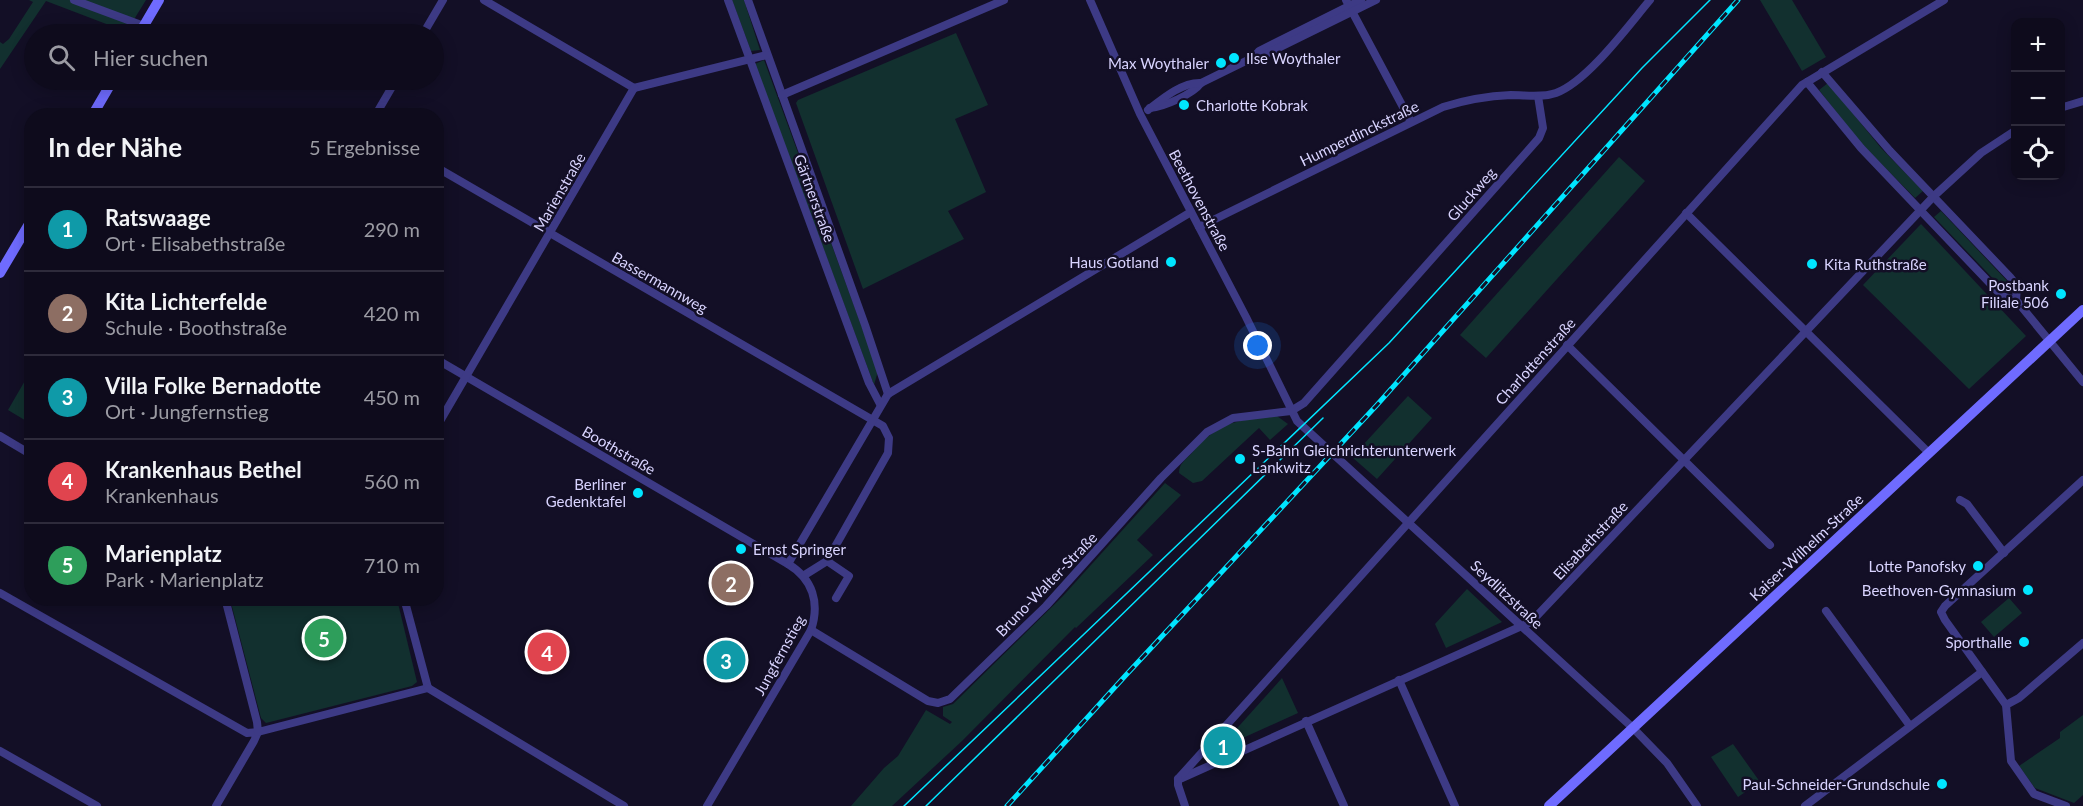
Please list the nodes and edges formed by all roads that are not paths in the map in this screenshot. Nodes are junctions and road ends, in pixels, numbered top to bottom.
1 (74, 0) edge
2 (159, 0) edge
3 (443, 0) edge
4 (484, 0) edge
5 (728, 0) edge
6 (748, 0) edge
7 (1004, 0) edge
8 (1090, 0) edge
9 (1361, 0) edge
10 (1376, 0) edge
11 (1650, 0) edge
12 (1944, 0) edge
13 (1349, 6) edge
14 (128, 24) edge
15 (145, 24) edge
16 (429, 24) edge
17 (767, 55) junction
18 (749, 60) junction
19 (1822, 72) junction
20 (1807, 82) junction
21 (634, 88) junction
22 (107, 90) edge
23 (390, 90) edge
24 (782, 94) junction
25 (1538, 96) junction
26 (2083, 100) edge
27 (2065, 107) edge
28 (97, 108) edge
29 (380, 108) edge
30 (1140, 114) junction
31 (1411, 122) junction
32 (2011, 133) edge
33 (444, 172) edge
34 (1935, 196) junction
35 (1921, 210) junction
36 (1191, 212) junction
37 (1686, 213) junction
38 (1200, 227) junction
39 (24, 232) edge
40 (550, 234) junction
41 (0, 273) edge
42 (2016, 300) junction
43 (2083, 310) edge
44 (1806, 332) junction
45 (2049, 340) junction
46 (1567, 345) junction
47 (444, 363) edge
48 (467, 376) junction
49 (2083, 381) edge
50 (888, 394) junction
51 (880, 404) junction
52 (1291, 411) junction
53 (444, 415) edge
54 (871, 421) junction
55 (0, 436) edge
56 (24, 450) edge
57 (1929, 453) junction
58 (1683, 460) junction
59 (2083, 480) edge
60 (1959, 500) dead end
61 (1409, 522) junction
62 (1770, 545) dead end
63 (2004, 553) junction
64 (827, 561) junction
65 (788, 564) junction
66 (803, 576) junction
67 (0, 593) edge
68 (836, 598) dead end
69 (227, 606) edge
70 (406, 606) edge
71 (1826, 611) dead end
72 (1521, 626) junction
73 (811, 630) junction
74 (2083, 643) edge
75 (1982, 672) junction
76 (1398, 680) junction
77 (428, 688) junction
78 (2006, 705) junction
79 (1306, 721) junction
80 (1910, 726) junction
81 (1633, 728) junction
82 (258, 732) junction
83 (0, 751) edge
84 (1178, 779) junction
85 (97, 806) edge
86 (216, 806) edge
87 (624, 806) edge
88 (707, 806) edge
89 (1185, 806) edge
90 (1344, 806) edge
91 (1455, 806) edge
92 (1549, 806) edge
93 (1697, 806) edge
94 (1805, 806) edge
95 (2066, 806) edge

1 - 14 street
2 - 15 main road
3 - 16 street
4 - 21 street
5 - 18 street, Gärtnerstraße
6 - 17 street, Gärtnerstraße
7 - 24 street
8 - 30 street, Beethovenstraße
9 - 13 street
10 - 13 street
11 - 25 street
12 - 19 street, Charlottenstraße
13 - 30 street
13 - 31 street
17 - 18 street
17 - 24 street, Gärtnerstraße
18 - 21 street
18 - 51 street, Gärtnerstraße
19 - 20 street, Charlottenstraße
19 - 34 street
20 - 35 street
20 - 37 street, Charlottenstraße
21 - 40 street, Marienstraße
22 - 28 main road
23 - 29 street
24 - 50 street, Gärtnerstraße
25 - 31 street, Humperdinckstraße
25 - 52 street, Gluckweg
26 - 27 street
30 - 36 street, Beethovenstraße
31 - 38 street, Humperdinckstraße
32 - 34 street, Elisabethstraße
33 - 40 street, Bassermannweg
34 - 35 street, Elisabethstraße
34 - 42 street
35 - 42 street
35 - 44 street, Elisabethstraße
36 - 38 street, Beethovenstraße
36 - 50 street
37 - 44 street
37 - 46 street, Charlottenstraße
38 - 52 street, Beethovenstraße
39 - 41 main road
40 - 48 street, Marienstraße
40 - 54 street, Bassermannweg
42 - 45 street
43 - 45 main road, Kaiser-Wilhelm-Straße
44 - 57 street
44 - 58 street, Elisabethstraße
45 - 49 street
45 - 57 main road, Kaiser-Wilhelm-Straße
46 - 58 street
46 - 61 street, Charlottenstraße
47 - 48 street, Boothstraße
48 - 53 street, Marienstraße
48 - 65 street, Boothstraße
50 - 51 street
51 - 54 street
52 - 61 street, Seydlitzstraße
52 - 73 street, Bruno-Walter-Straße
54 - 64 street, Bassermannweg
54 - 65 street
55 - 56 street
57 - 81 main road, Kaiser-Wilhelm-Straße
58 - 62 street
58 - 72 street, Elisabethstraße
59 - 63 street
60 - 63 street
61 - 72 street, Seydlitzstraße
61 - 84 street, Charlottenstraße
63 - 75 street
64 - 66 street
64 - 68 street
65 - 66 street, Jungfernstieg
66 - 73 street, Jungfernstieg
67 - 82 street
69 - 82 street
70 - 77 street
71 - 80 street
72 - 76 street, Elisabethstraße
72 - 81 street, Seydlitzstraße
73 - 88 street, Jungfernstieg
74 - 78 street
75 - 78 street
75 - 80 street
76 - 79 street, Elisabethstraße
76 - 91 street
77 - 82 street
77 - 87 street
78 - 95 street
79 - 84 street, Elisabethstraße
79 - 90 street
80 - 94 street
81 - 92 main road, Kaiser-Wilhelm-Straße
81 - 93 street, Seydlitzstraße
82 - 86 street
83 - 85 street
84 - 89 street

